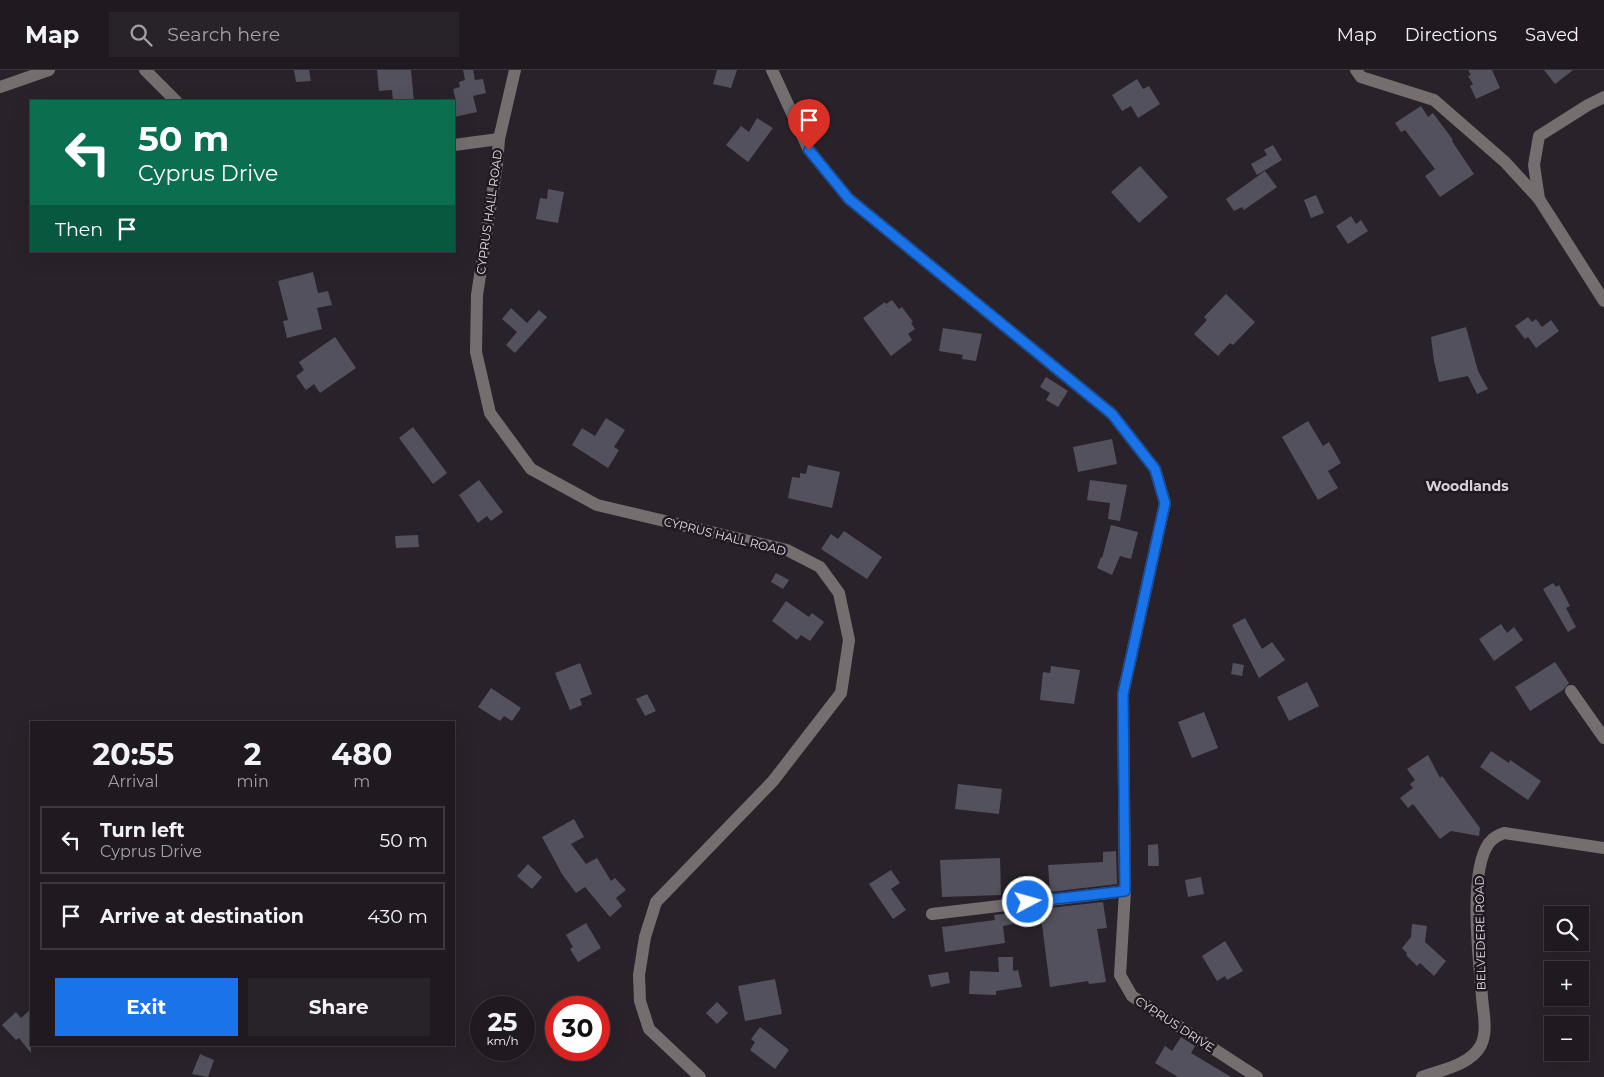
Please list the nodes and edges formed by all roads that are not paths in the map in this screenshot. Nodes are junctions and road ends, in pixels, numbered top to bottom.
1 (48, 70) edge
2 (145, 70) edge
3 (515, 70) edge
4 (772, 70) edge
5 (1356, 70) edge
6 (0, 87) edge
7 (1604, 98) edge
8 (175, 100) edge
9 (499, 139) junction
10 (455, 145) edge
11 (1539, 199) junction
12 (1604, 301) edge
13 (1571, 691) dead end
14 (1604, 738) edge
15 (1604, 848) edge
16 (1125, 891) junction
17 (932, 914) dead end
18 (700, 1077) edge
19 (1257, 1077) edge
20 (1422, 1077) edge

1 - 6 street
2 - 8 street
3 - 9 street, CYPRUS HALL ROAD
4 - 16 street, CYPRUS DRIVE
5 - 11 street
7 - 11 street
9 - 10 street
9 - 18 street, CYPRUS HALL ROAD
11 - 12 street
13 - 14 street
15 - 20 street, BELVEDERE ROAD
16 - 17 street
16 - 19 street, CYPRUS DRIVE

